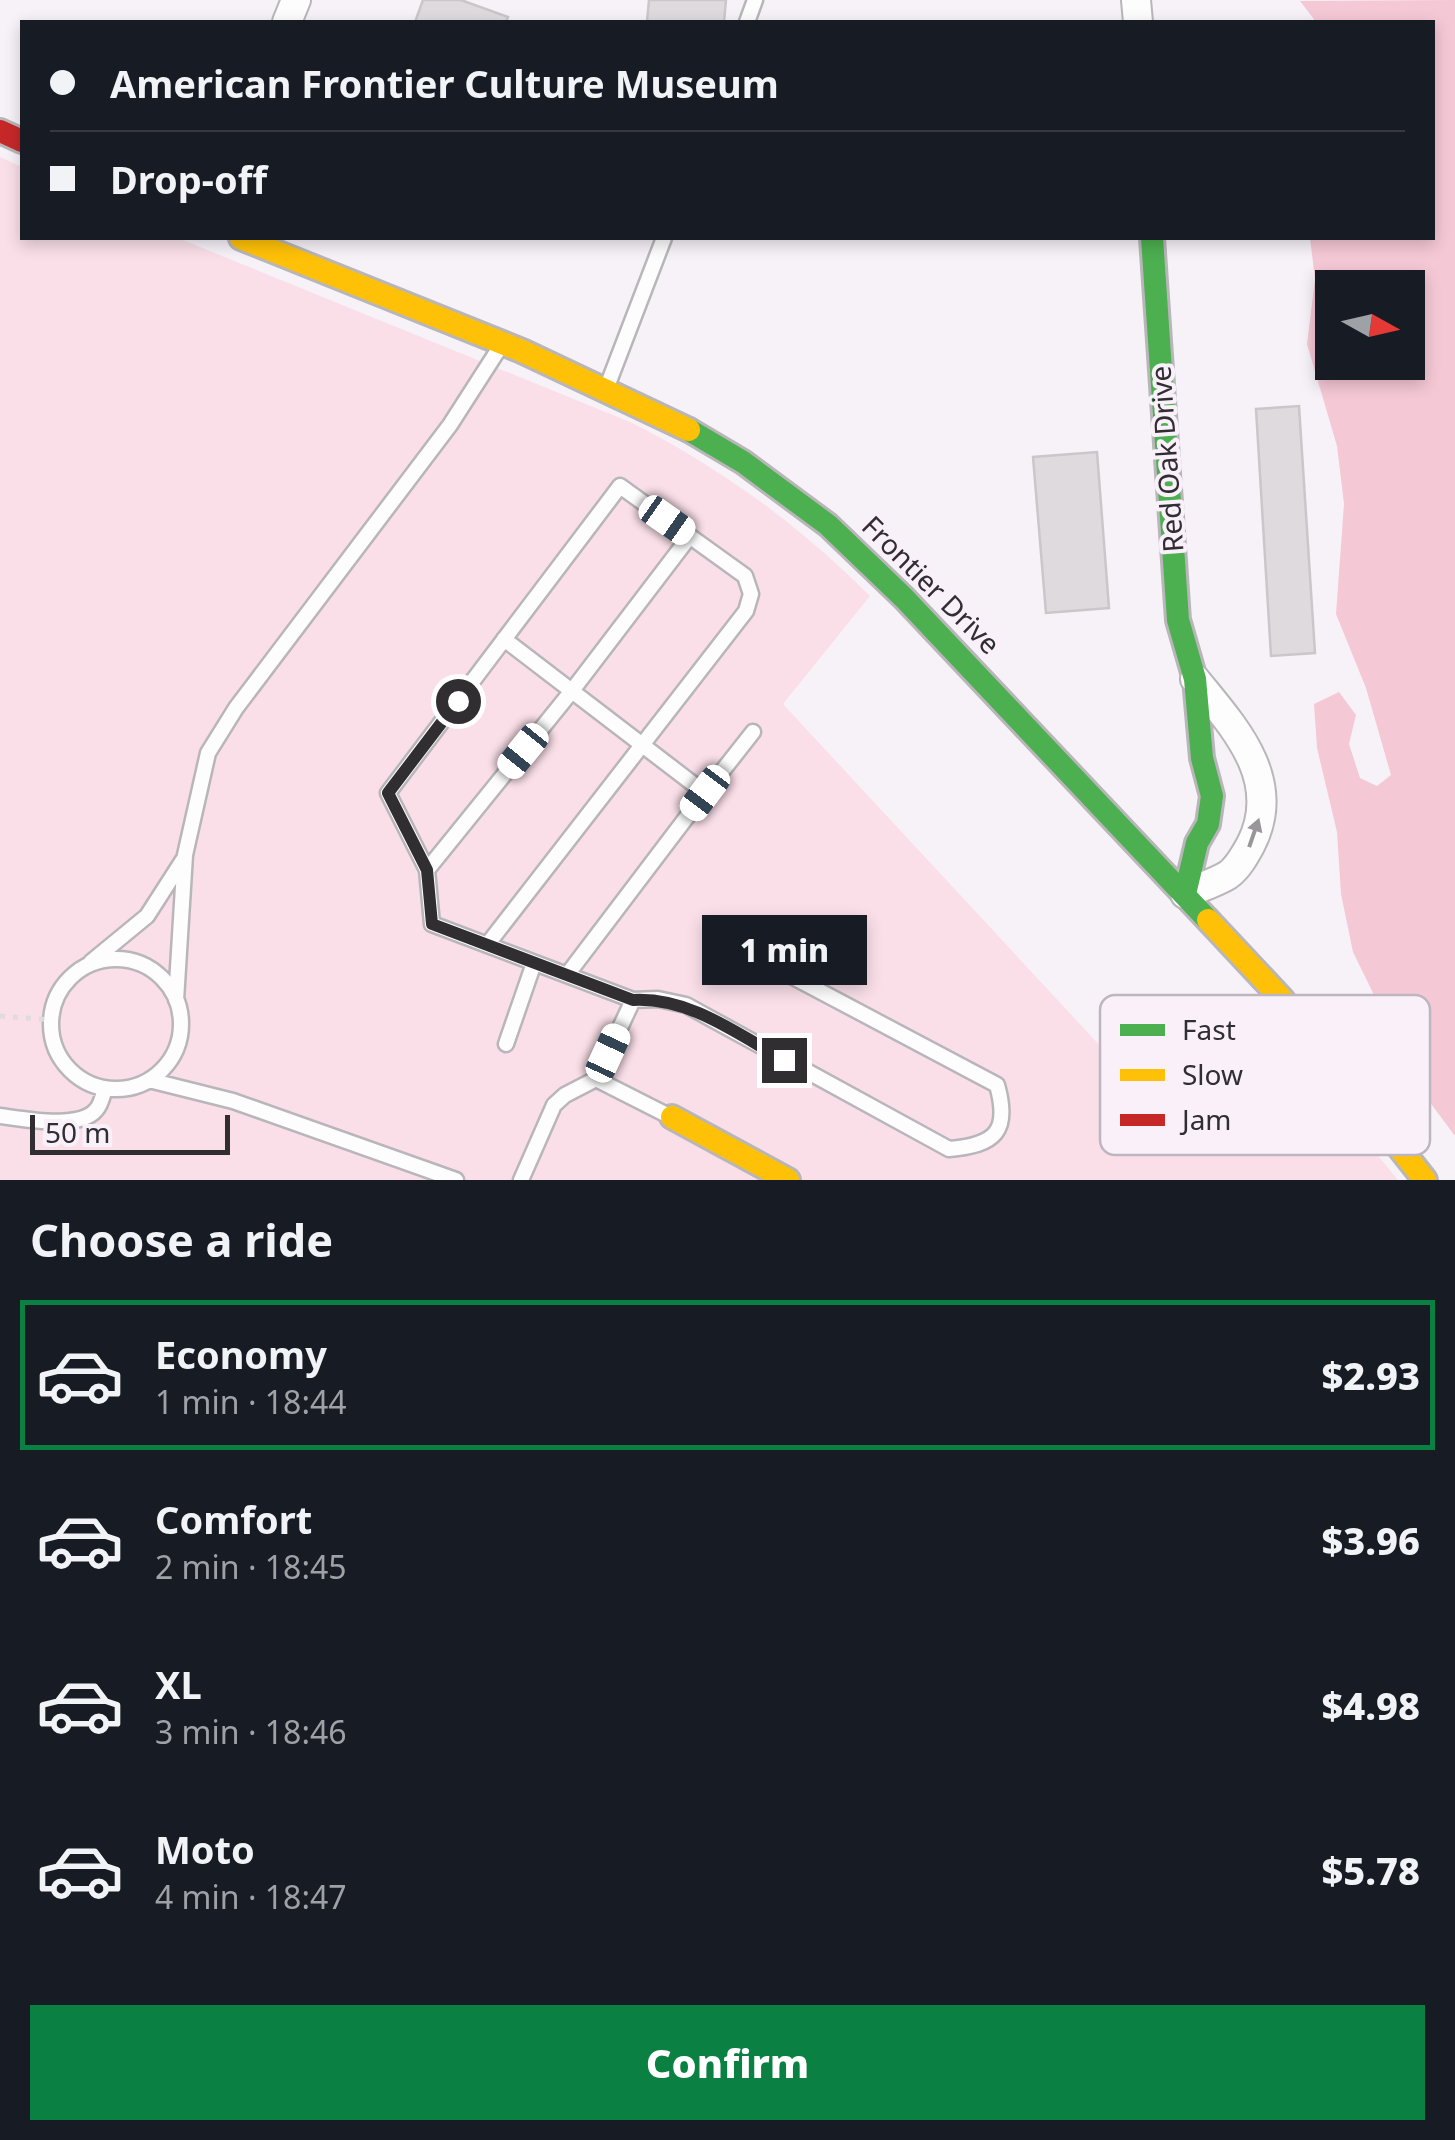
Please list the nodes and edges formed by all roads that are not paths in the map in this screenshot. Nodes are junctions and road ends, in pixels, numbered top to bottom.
1 (245, 240) edge
2 (663, 240) edge
3 (1152, 240) edge
4 (502, 344) junction
5 (606, 390) junction
6 (690, 536) junction
7 (504, 639) junction
8 (1194, 679) junction
9 (571, 692) junction
10 (754, 732) dead end
11 (641, 746) junction
12 (705, 793) junction
13 (186, 855) junction
14 (427, 870) junction
15 (1185, 894) junction
16 (488, 945) junction
17 (763, 961) dead end
18 (534, 962) junction
19 (85, 966) junction
20 (567, 975) junction
21 (1278, 995) edge
22 (176, 1000) junction
23 (633, 1000) junction
24 (506, 1044) dead end
25 (596, 1079) junction
26 (148, 1080) junction
27 (105, 1088) junction
28 (0, 1116) edge
29 (672, 1118) joint
30 (1406, 1155) edge
31 (456, 1180) edge
32 (521, 1180) edge
33 (788, 1180) edge
34 (1426, 1180) edge

1 - 4 street, Frontier Drive
2 - 5 lane
3 - 8 street, Red Oak Drive
4 - 5 street, Frontier Drive
4 - 13 lane
5 - 15 street, Frontier Drive
6 - 7 lane
6 - 9 lane
6 - 11 lane
7 - 9 lane
7 - 14 lane
8 - 15 street, Red Oak Drive
15 -> 8 street, Red Oak Drive
9 - 11 lane
9 - 14 lane
10 - 12 lane
11 - 12 lane
11 - 16 lane
12 - 20 lane
13 - 19 lane
13 - 22 lane
14 - 16 lane
15 - 21 street, Frontier Drive
16 - 18 lane
17 - 23 lane
18 - 20 lane
18 - 24 lane
19 - 22 lane
19 - 27 lane
20 - 23 lane
22 - 26 lane
23 - 25 lane
25 - 29 lane
25 - 32 lane
26 - 27 lane
26 - 31 lane
27 - 28 lane
29 - 33 street
30 - 34 street, Frontier Drive

